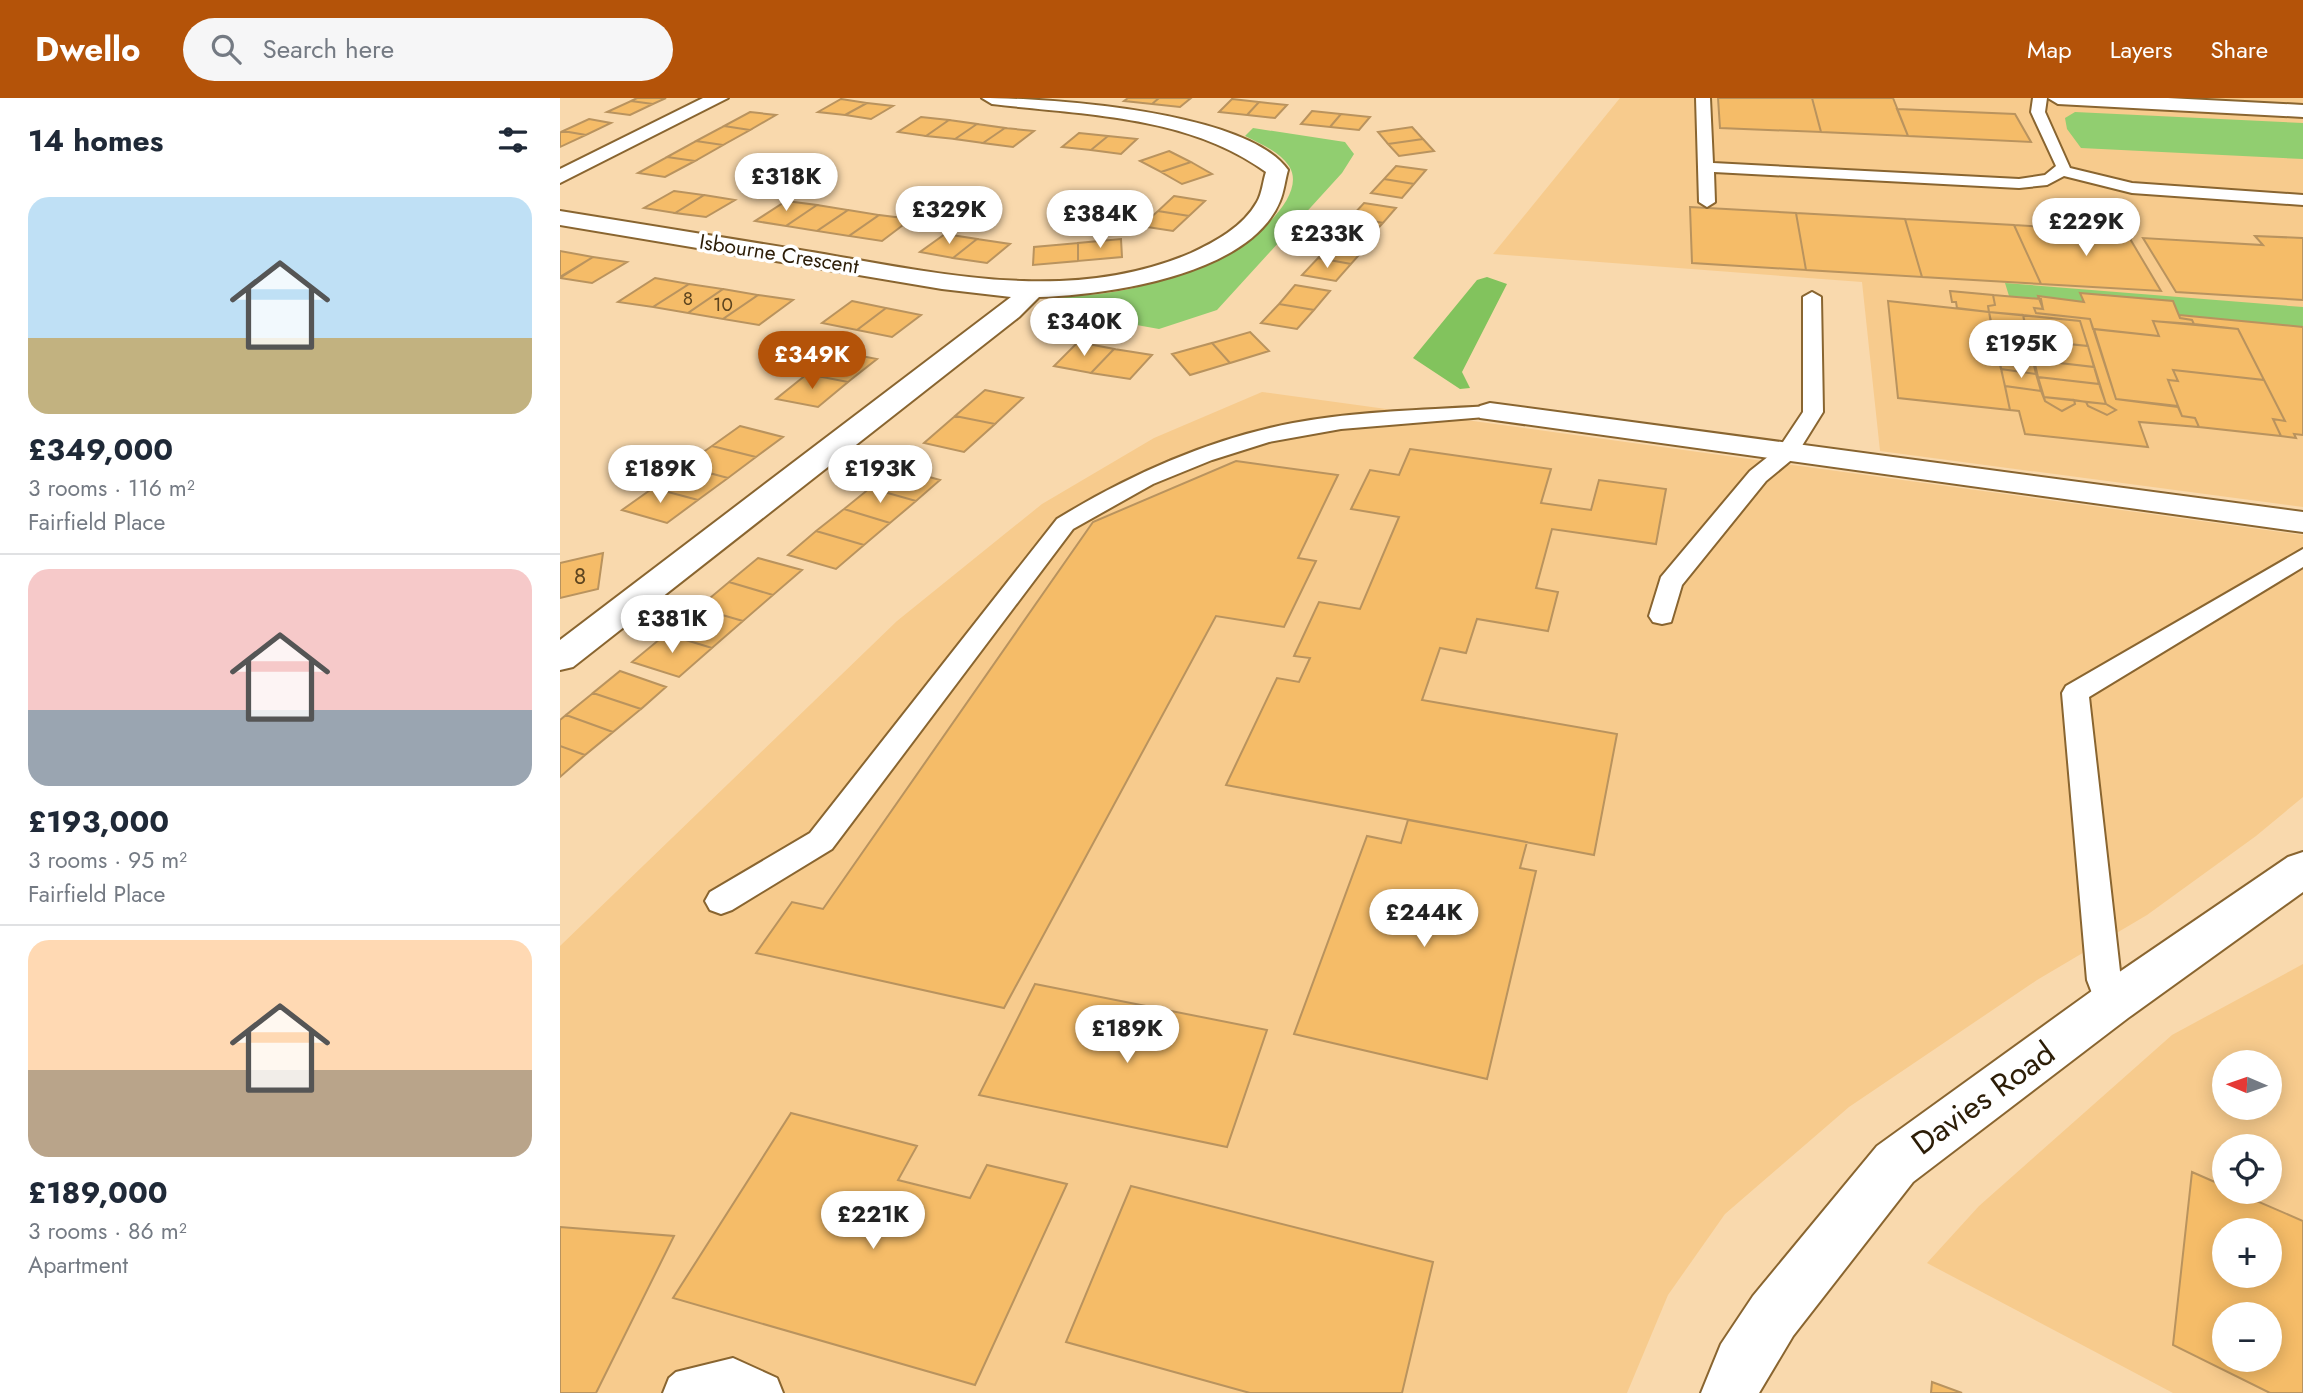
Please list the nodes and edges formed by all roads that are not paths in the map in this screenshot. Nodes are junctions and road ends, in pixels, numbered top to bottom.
1 (718, 98) edge
2 (992, 98) edge
3 (1703, 98) edge
4 (2040, 98) edge
5 (2058, 98) edge
6 (2155, 101) edge
7 (2303, 111) edge
8 (1705, 167) junction
9 (2062, 171) junction
10 (560, 177) edge
11 (2303, 200) edge
12 (1707, 202) dead end
13 (560, 219) edge
14 (1032, 290) junction
15 (1812, 297) dead end
16 (1490, 412) joint
17 (1787, 452) junction
18 (2303, 522) edge
19 (2303, 557) edge
20 (1662, 616) dead end
21 (560, 658) edge
22 (2303, 869) edge
23 (721, 901) dead end
24 (2112, 1003) junction
25 (684, 1393) edge
26 (762, 1393) edge
27 (1730, 1393) edge

1 - 10 street
2 - 14 street, Isbourne Crescent
3 - 8 lane
4 - 9 lane
5 - 6 street
6 - 7 street
8 - 9 lane
8 - 12 lane
9 - 11 lane
13 - 14 street, Isbourne Crescent
14 - 21 street
15 - 17 lane
16 - 17 street
16 - 23 lane
17 - 18 street
17 - 20 lane
19 - 24 lane
22 - 24 street, Davies Road
24 - 27 street, Davies Road
25 - 26 lane

